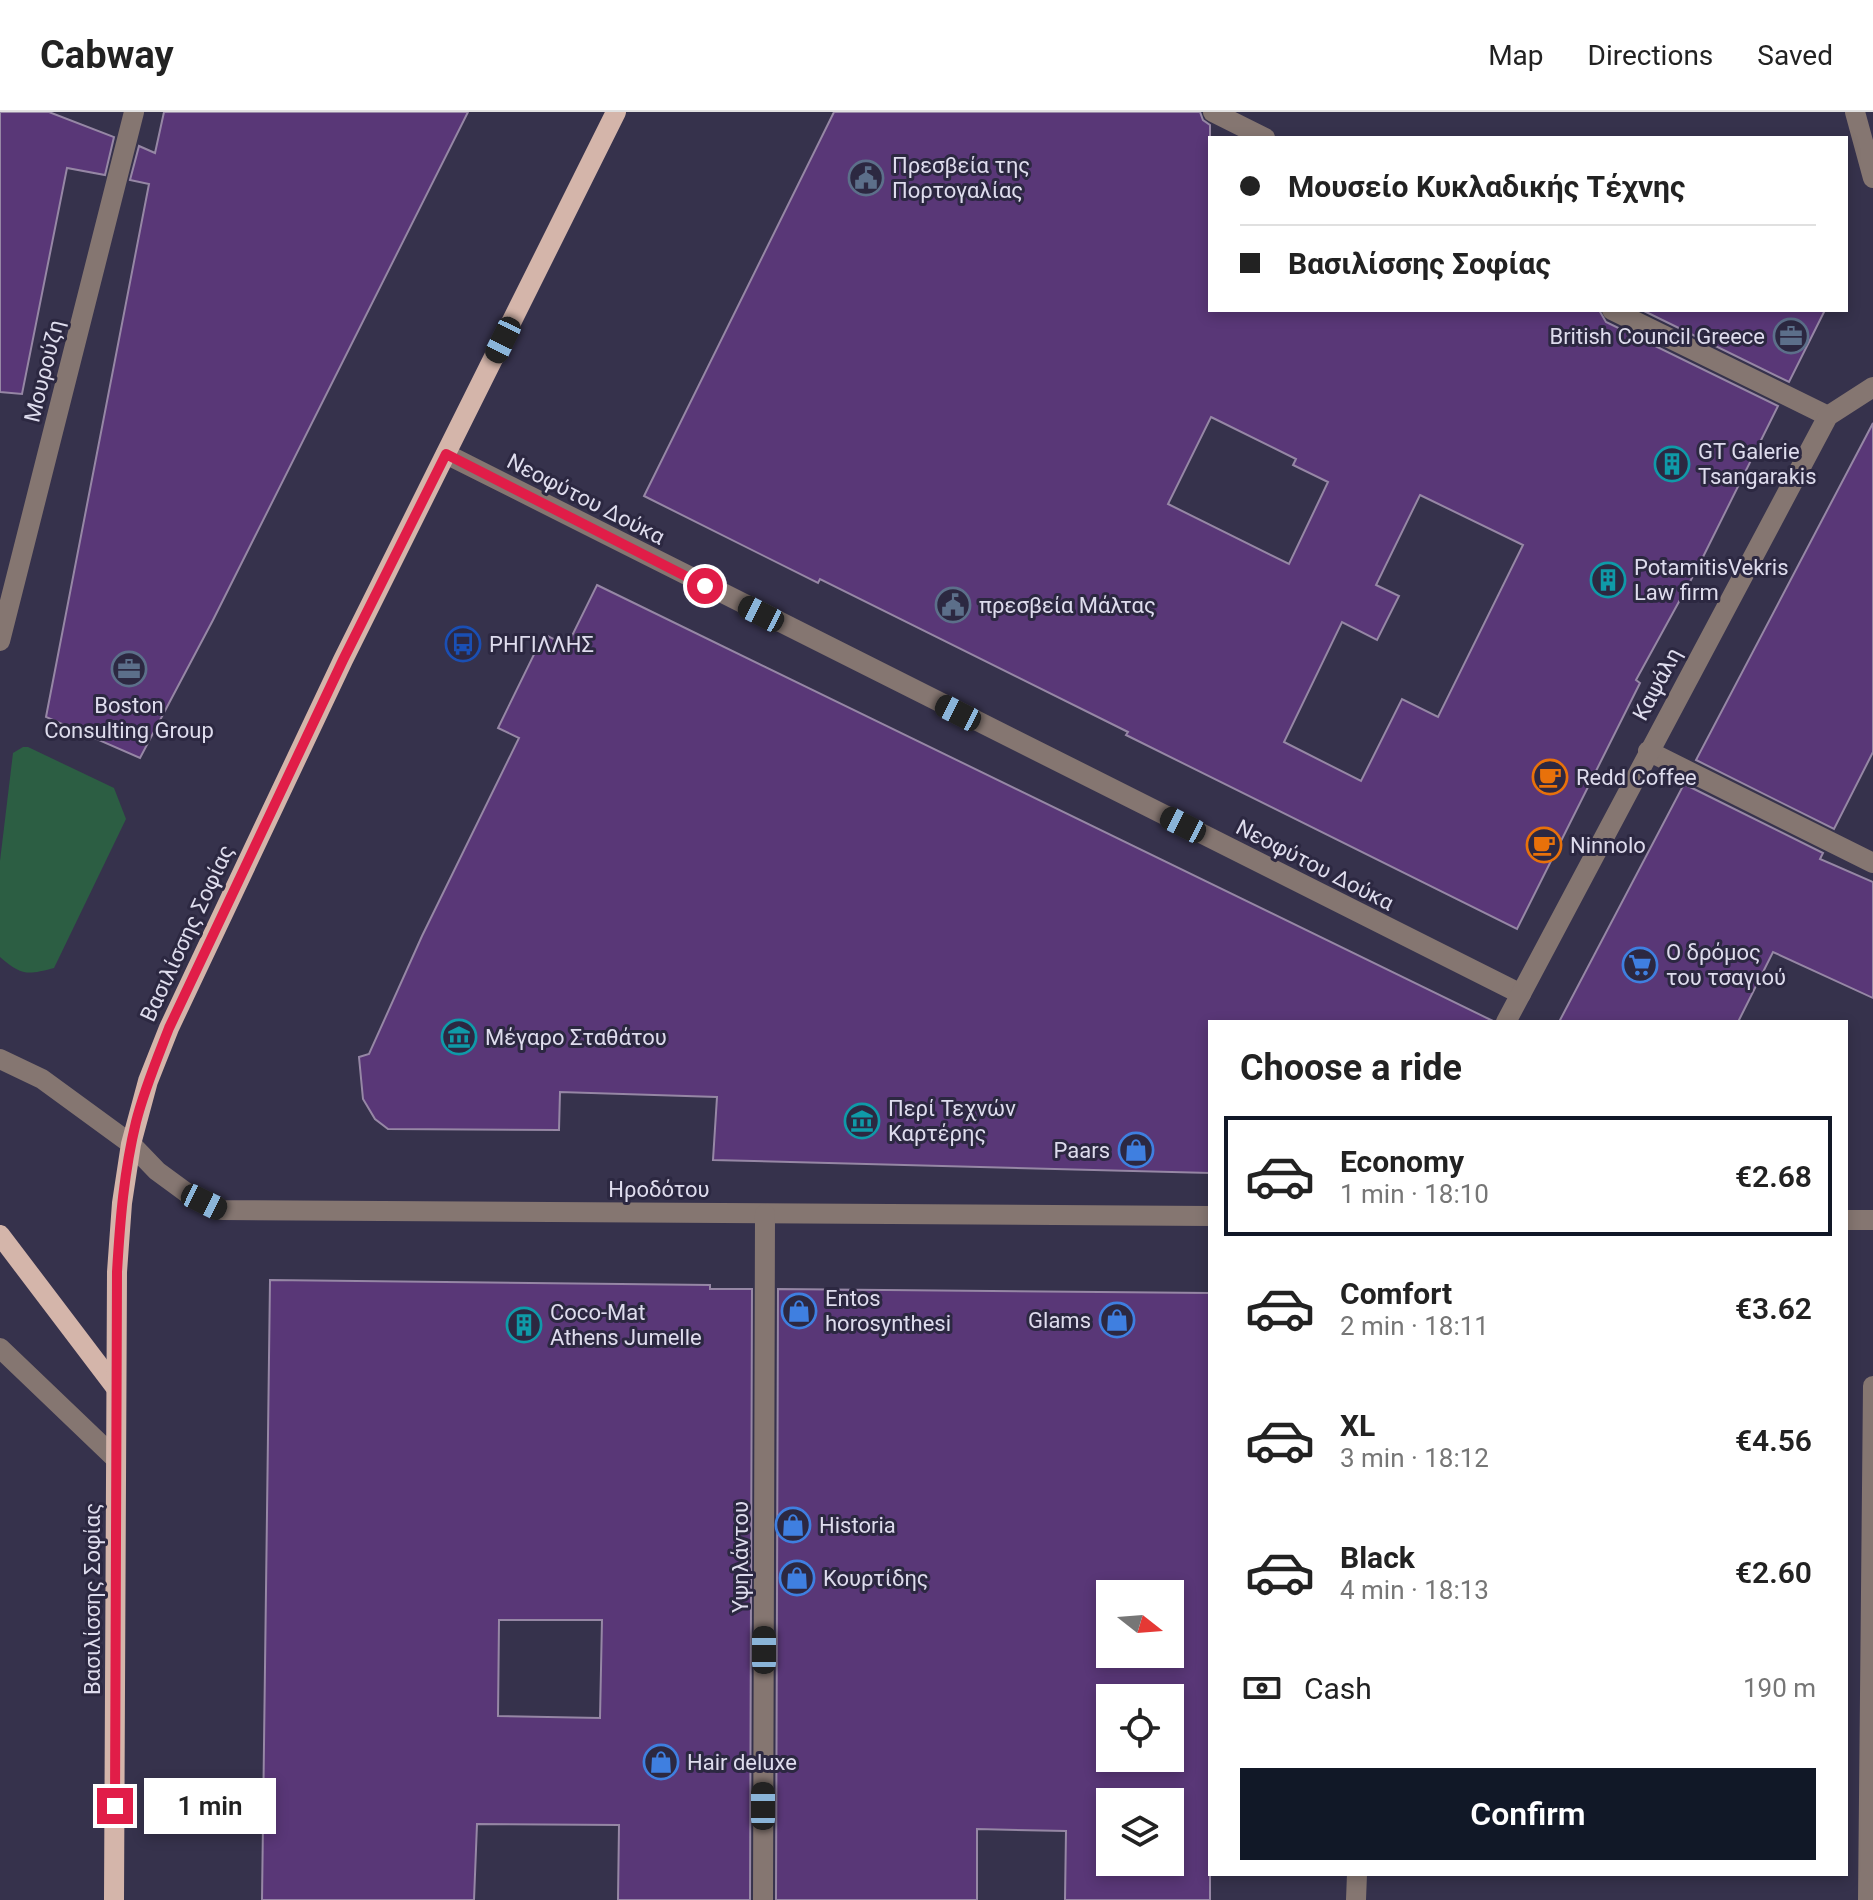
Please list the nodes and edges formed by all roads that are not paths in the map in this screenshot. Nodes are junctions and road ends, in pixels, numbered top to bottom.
1 (134, 112) edge
2 (616, 112) edge
3 (1213, 112) edge
4 (1855, 112) edge
5 (1261, 136) edge
6 (1873, 178) edge
7 (1616, 312) edge
8 (1873, 387) edge
9 (1828, 416) junction
10 (446, 454) junction
11 (0, 641) edge
12 (1648, 751) junction
13 (1873, 863) edge
14 (1521, 994) junction
15 (1507, 1020) edge
16 (0, 1059) edge
17 (131, 1144) junction
18 (765, 1214) junction
19 (1208, 1216) edge
20 (1848, 1220) edge
21 (1873, 1220) edge
22 (0, 1235) edge
23 (0, 1348) edge
24 (1873, 1386) edge
25 (116, 1388) junction
26 (116, 1459) junction
27 (1357, 1876) edge
28 (114, 1900) edge
29 (763, 1900) edge
30 (1356, 1900) edge
31 (1868, 1900) edge

1 - 11 street, Μουρούζη
2 - 10 main road, Βασιλίσσης Σοφίας
3 - 5 street
4 - 6 street
7 - 9 street
8 - 9 street, Καψάλη
9 - 12 street, Καψάλη
10 - 14 street, Νεοφύτου Δούκα
10 - 17 main road, Βασιλίσσης Σοφίας
12 - 13 street
12 - 14 street, Καψάλη
14 - 15 street, Καψάλη
16 - 17 street, Ηροδότου
17 - 18 street, Ηροδότου
17 - 25 main road, Βασιλίσσης Σοφίας
18 - 19 street, Ηροδότου
18 - 29 street, Υψηλάντου
20 - 21 street
22 - 25 main road
23 - 26 street
24 - 31 street
25 - 26 main road, Βασιλίσσης Σοφίας
26 - 28 main road, Βασιλίσσης Σοφίας
27 - 30 street

